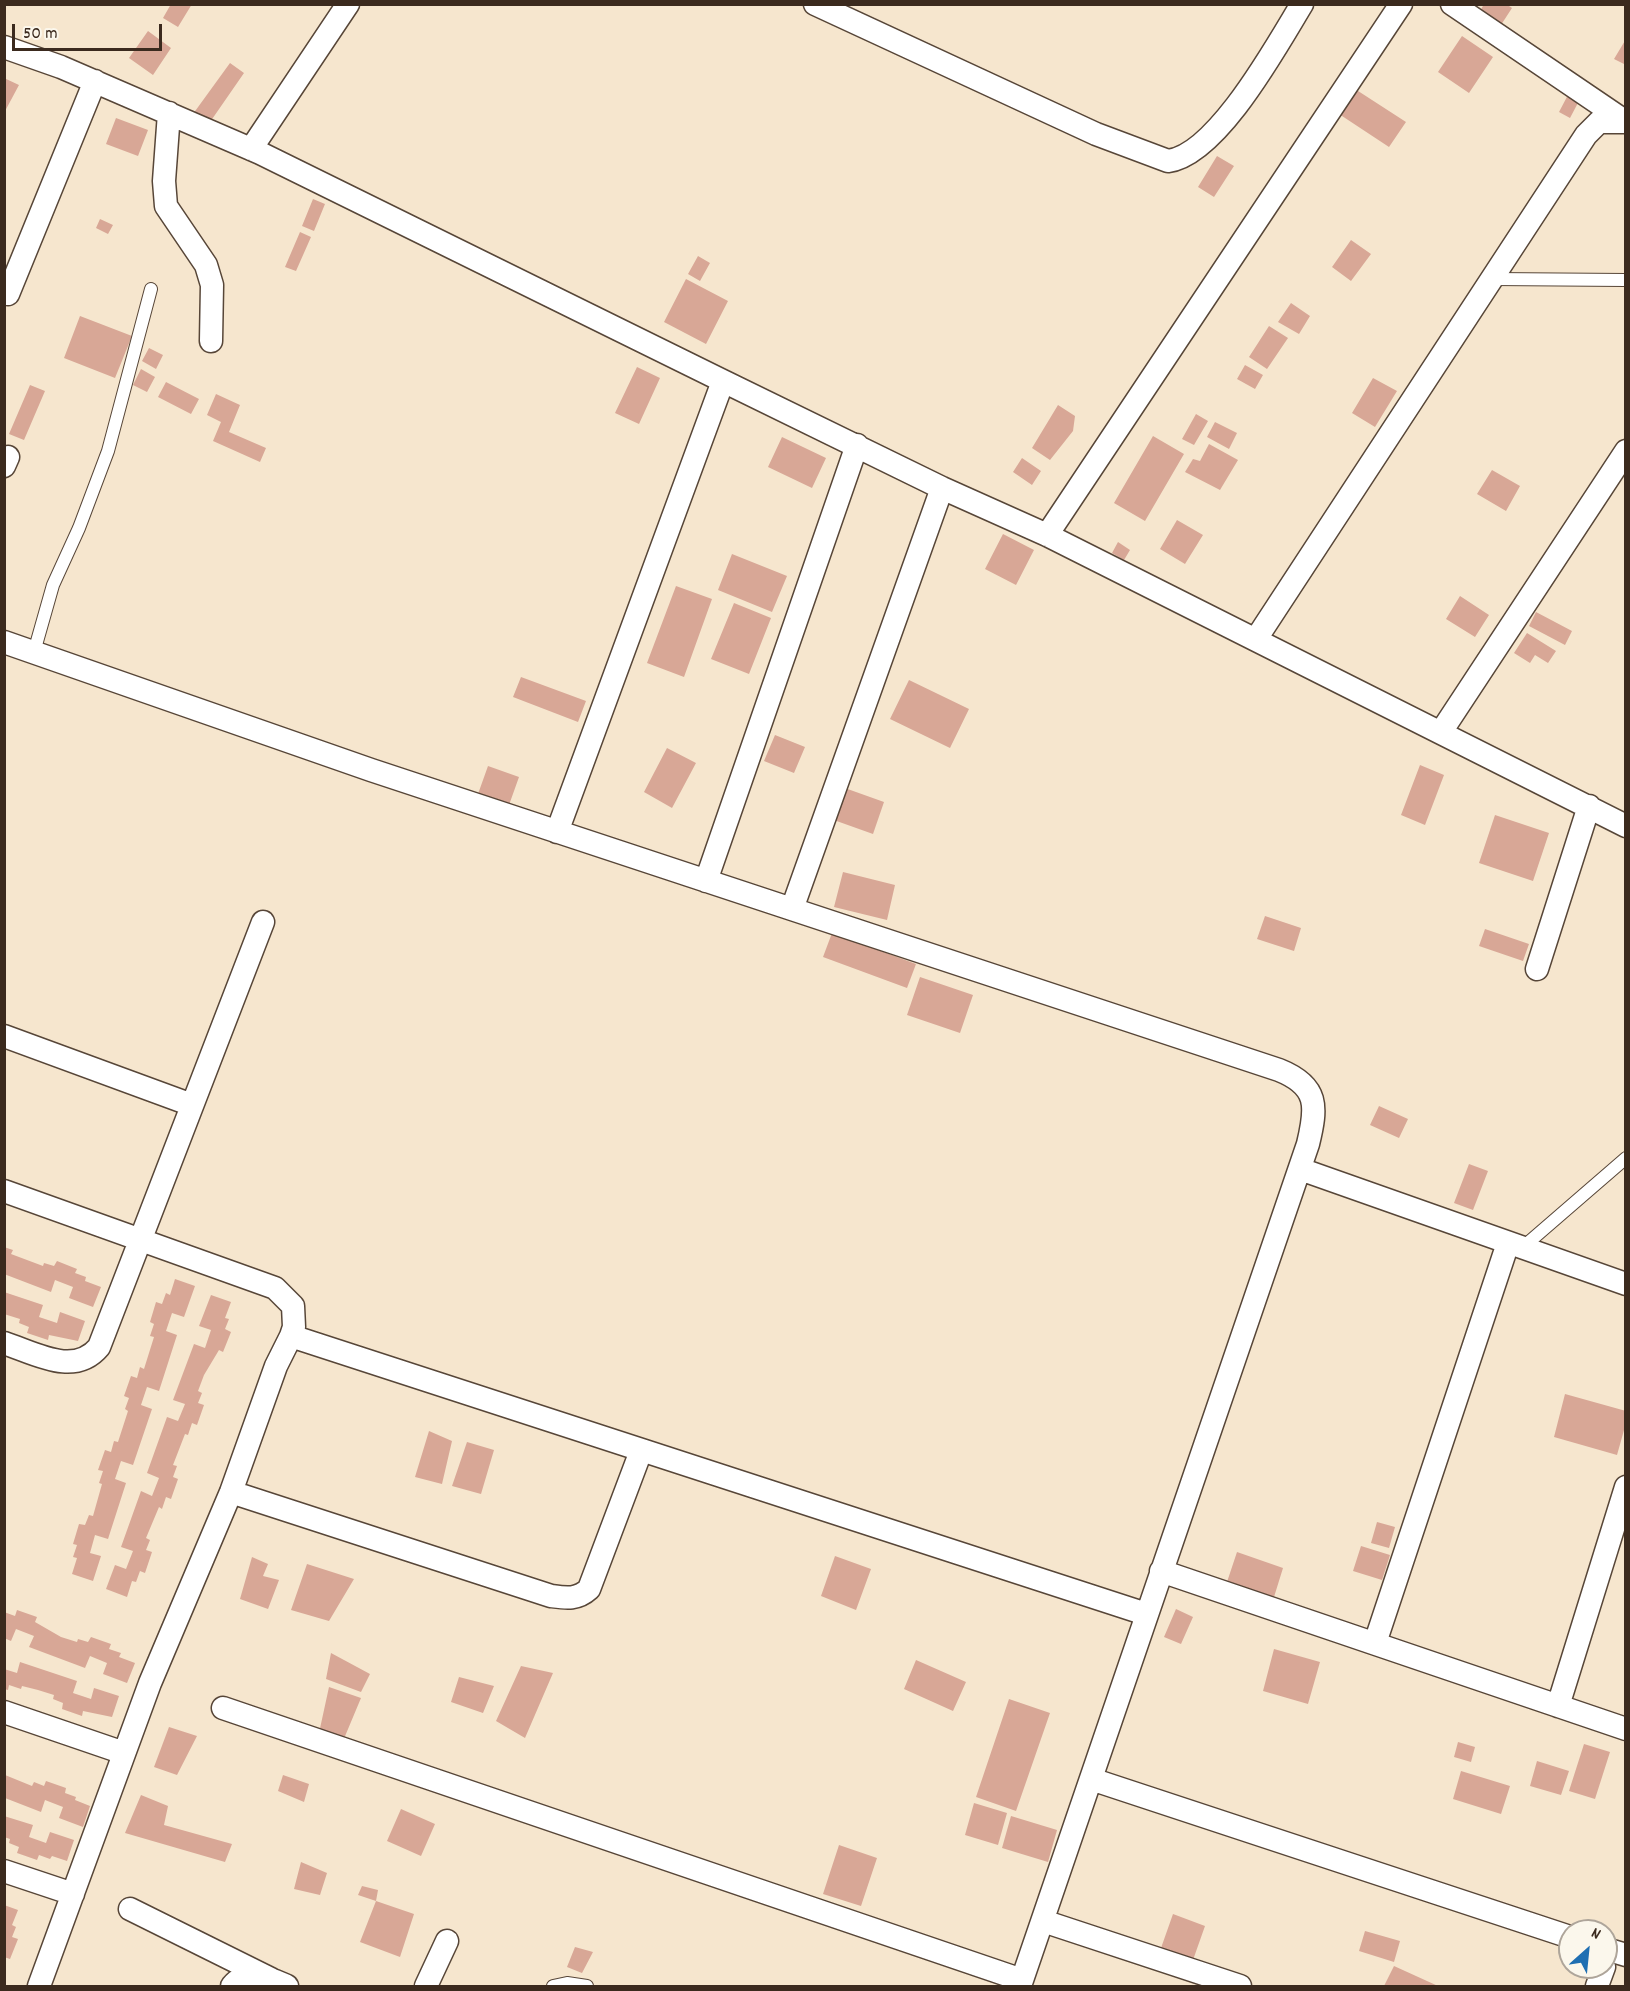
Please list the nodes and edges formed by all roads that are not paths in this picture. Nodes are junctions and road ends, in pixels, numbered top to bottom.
1 (348, 4) edge
2 (815, 4) edge
3 (1302, 4) edge
4 (1401, 4) edge
5 (1452, 4) edge
6 (4, 47) edge
7 (95, 81) junction
8 (169, 113) junction
9 (1626, 122) edge
10 (251, 148) junction
11 (1492, 279) junction
12 (1626, 280) edge
13 (151, 289) dead end
14 (8, 294) dead end
15 (211, 341) dead end
16 (723, 381) junction
17 (858, 445) junction
18 (1626, 451) edge
19 (942, 488) junction
20 (1047, 535) junction
21 (1256, 639) junction
22 (4, 642) edge
23 (34, 652) junction
24 (1441, 732) junction
25 (1589, 806) junction
26 (1626, 826) edge
27 (557, 831) junction
28 (706, 881) junction
29 (792, 909) junction
30 (263, 922) dead end
31 (1537, 969) dead end
32 (4, 1036) edge
33 (192, 1105) junction
34 (1626, 1158) edge
35 (1300, 1169) junction
36 (4, 1191) edge
37 (140, 1240) junction
38 (1515, 1246) junction
39 (1626, 1284) edge
40 (291, 1336) junction
41 (4, 1343) edge
42 (641, 1451) junction
43 (1626, 1487) edge
44 (231, 1492) junction
45 (1161, 1571) junction
46 (1146, 1614) junction
47 (1375, 1643) junction
48 (1558, 1706) junction
49 (223, 1708) dead end
50 (4, 1712) edge
51 (1626, 1729) edge
52 (124, 1753) junction
53 (1091, 1779) junction
54 (4, 1871) edge
55 (73, 1894) junction
56 (130, 1909) dead end
57 (1043, 1921) junction
58 (1558, 1933) edge
59 (447, 1941) dead end
60 (279, 1983) edge
61 (1021, 1983) edge
62 (39, 1986) edge
63 (232, 1986) edge
64 (426, 1986) edge
65 (553, 1986) edge
66 (587, 1986) edge
67 (1240, 1986) edge

1 - 10 street
2 - 3 street
4 - 20 street
5 - 9 street
6 - 7 street
7 - 8 street
7 - 14 street
8 - 10 street
8 - 15 street
9 - 11 street
10 - 16 street
11 - 12 lane
11 - 21 street
13 - 23 lane
16 - 17 street
16 - 27 street
17 - 19 street
17 - 28 street
18 - 24 street
19 - 20 street
19 - 29 street
20 - 21 street
21 - 24 street
22 - 23 street
23 - 27 street
24 - 25 street
25 - 26 street
25 - 31 street
27 - 28 street
28 - 29 street
29 - 35 street
30 - 33 street
32 - 33 street
33 - 37 street
34 - 38 lane
35 - 38 street
35 - 45 street
36 - 37 street
37 - 40 street
37 - 41 street
38 - 39 street
38 - 47 street
40 - 42 street
40 - 44 street
42 - 44 street
42 - 46 street
43 - 48 street
44 - 52 street
45 - 46 street
45 - 47 street
46 - 53 street
47 - 48 street
48 - 51 street
49 - 61 street
50 - 52 street
52 - 55 street
53 - 57 street
53 - 58 street
54 - 55 street
55 - 62 street
56 - 60 street
57 - 61 street
57 - 67 street
59 - 64 street
60 - 63 street
65 - 66 lane

